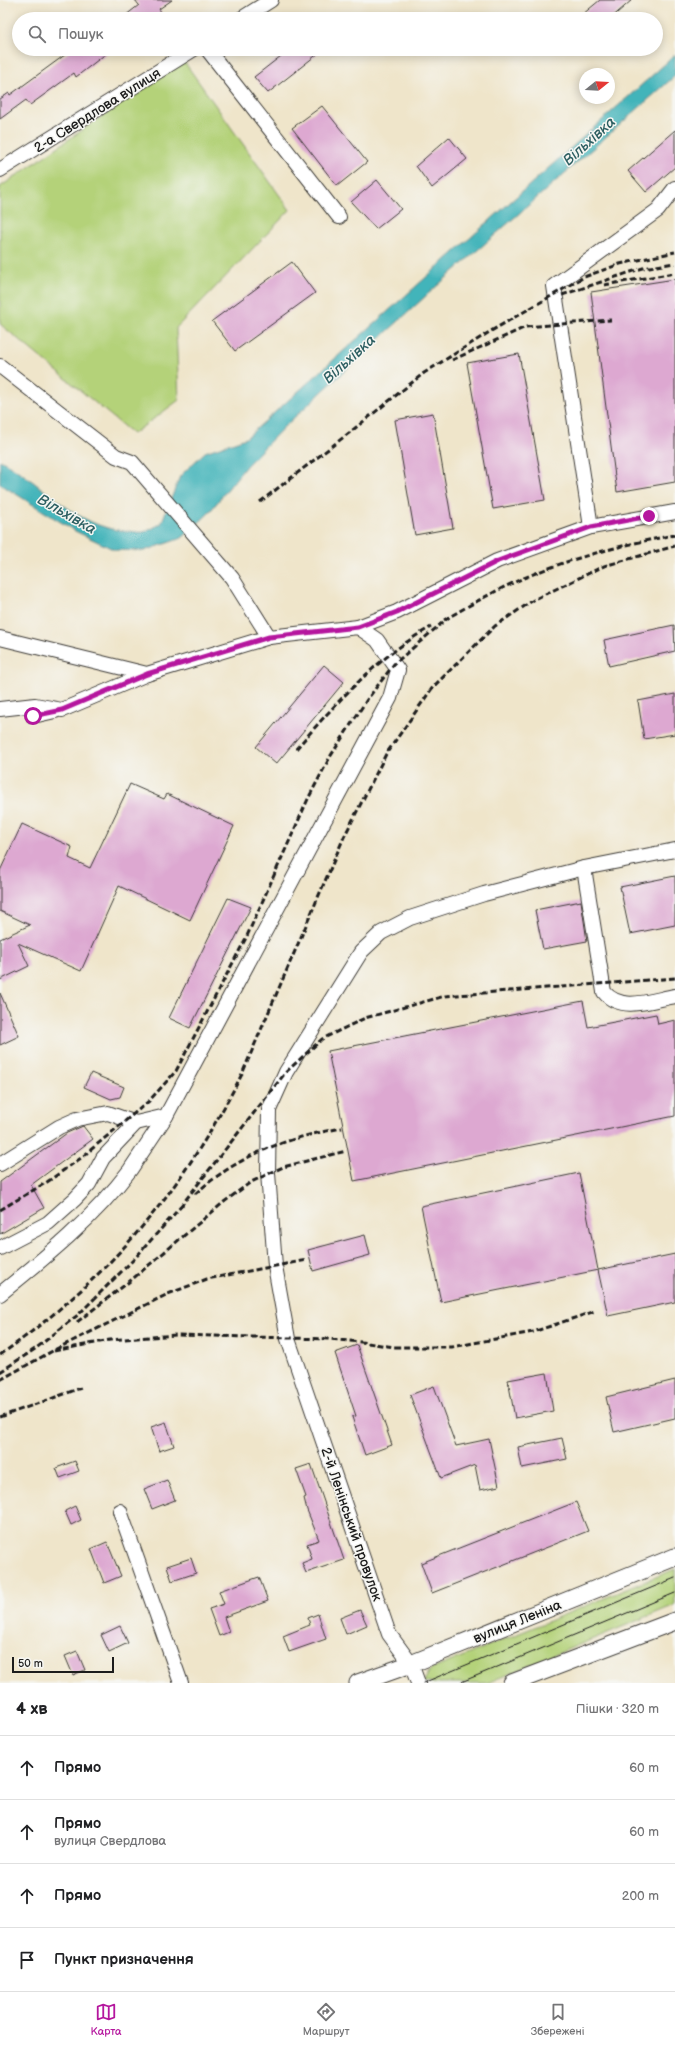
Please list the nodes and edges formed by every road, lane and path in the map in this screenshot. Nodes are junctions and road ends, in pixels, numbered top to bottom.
1 (271, 0) edge
2 (252, 12) edge
3 (183, 56) edge
4 (212, 56) edge
5 (0, 170) edge
6 (675, 188) edge
7 (339, 217) dead end
8 (0, 366) edge
9 (675, 512) edge
10 (591, 527) junction
11 (358, 627) junction
12 (269, 637) junction
13 (0, 638) edge
14 (147, 674) junction
15 (0, 709) edge
16 (62, 710) junction
17 (33, 716) dead end
18 (675, 850) edge
19 (584, 868) junction
20 (675, 996) edge
21 (166, 1116) junction
22 (136, 1123) junction
23 (1, 1159) edge
24 (0, 1248) edge
25 (0, 1294) edge
26 (120, 1511) dead end
27 (675, 1557) edge
28 (675, 1621) edge
29 (411, 1664) junction
30 (181, 1683) edge
31 (358, 1683) edge
32 (418, 1683) edge
33 (512, 1683) edge

1 - 2 street
3 - 5 street, 2-а Свердлова вулиця
4 - 7 street
6 - 10 street
8 - 12 street
9 - 10 street
10 - 11 street
11 - 12 street
11 - 21 street
12 - 14 street
13 - 14 street
14 - 16 street
15 - 16 street
16 - 17 street
18 - 19 street, 2-й Ленінський провулок
19 - 20 street
19 - 29 street, 2-й Ленінський провулок
21 - 22 street
21 - 25 street
22 - 23 street
22 - 24 street
26 - 30 street
27 - 29 main road, вулиця Леніна
28 - 33 main road
29 - 31 main road, вулиця Леніна
29 - 32 street, 2-й Ленінський провулок

